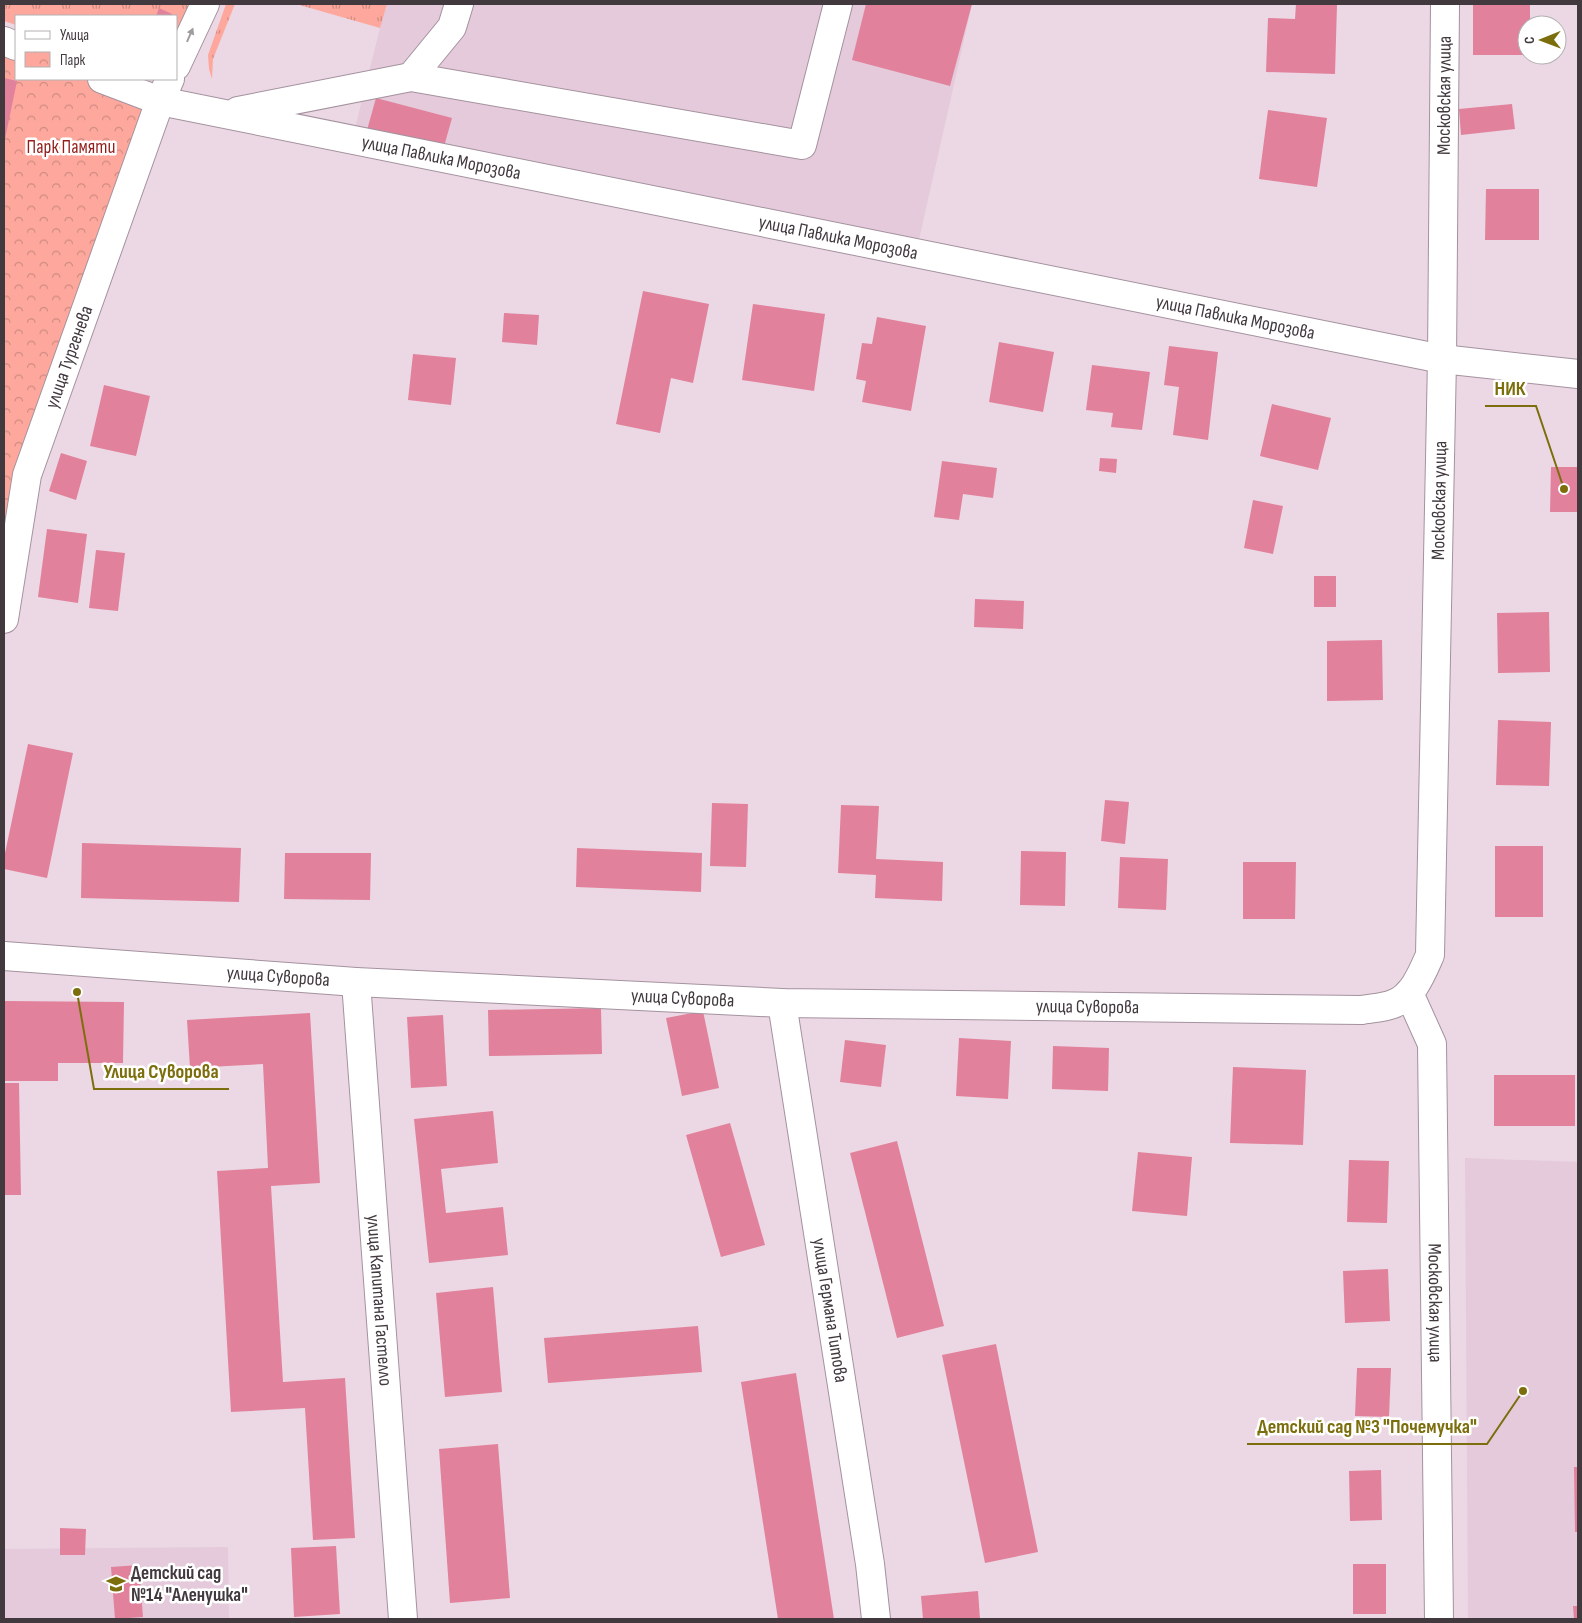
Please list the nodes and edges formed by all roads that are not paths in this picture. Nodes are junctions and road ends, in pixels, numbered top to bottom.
1 (205, 4) edge
2 (459, 4) edge
3 (838, 4) edge
4 (1446, 4) edge
5 (178, 62) edge
6 (411, 77) junction
7 (108, 80) edge
8 (165, 90) edge
9 (224, 114) junction
10 (1442, 359) junction
11 (1578, 374) edge
12 (4, 619) edge
13 (4, 956) edge
14 (356, 982) junction
15 (1409, 993) junction
16 (782, 1003) junction
17 (1362, 1010) joint
18 (403, 1619) edge
19 (876, 1619) edge
20 (1439, 1619) edge

5 -> 1 street
2 - 6 street
3 - 6 street
4 - 10 street, Московская улица
6 - 9 street
7 - 8 street, улица Павлика Морозова
8 - 9 street, улица Павлика Морозова
8 - 12 street, улица Тургенева
9 - 10 street, улица Павлика Морозова
10 - 11 street, улица Павлика Морозова
10 - 15 street, Московская улица
13 - 14 street, улица Суворова
14 - 16 street, улица Суворова
14 - 18 street, улица Капитана Гастелло
15 - 17 street, Московская улица
15 - 20 street, Московская улица
16 - 17 street, улица Суворова
16 - 19 street, улица Германа Титова

